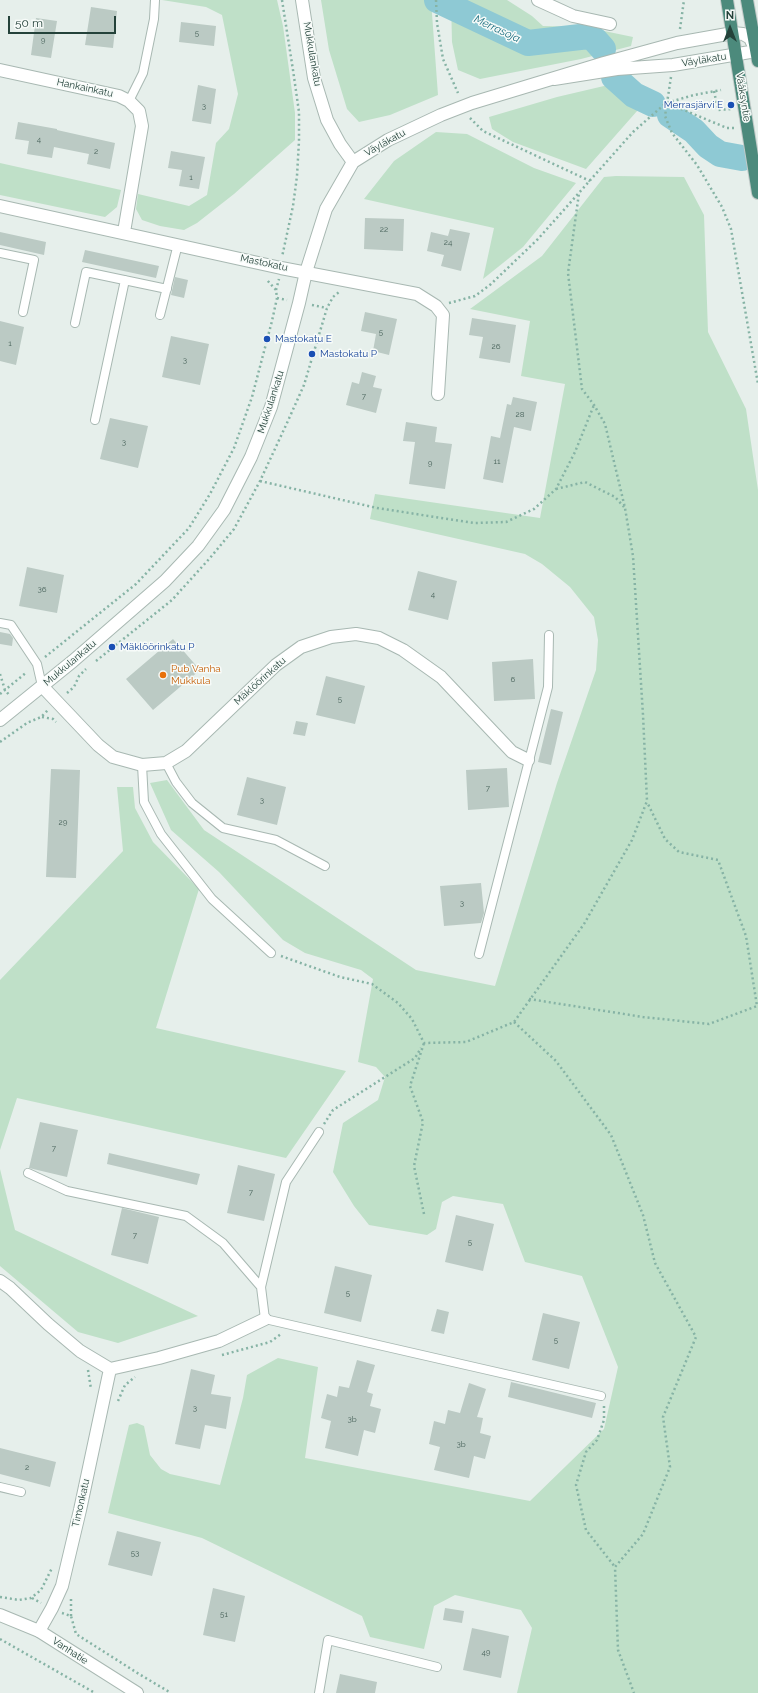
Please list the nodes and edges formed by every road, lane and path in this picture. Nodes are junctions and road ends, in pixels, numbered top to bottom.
1 (155, 0) edge
2 (282, 0) edge
3 (302, 0) edge
4 (436, 0) edge
5 (538, 0) edge
6 (684, 0) edge
7 (727, 0) edge
8 (747, 0) edge
9 (610, 24) dead end
10 (733, 33) junction
11 (677, 43) junction
12 (736, 54) junction
13 (757, 55) edge
14 (673, 65) junction
15 (0, 70) edge
16 (554, 79) junction
17 (721, 90) dead end
18 (714, 92) junction
19 (458, 93) dead end
20 (129, 101) junction
21 (666, 103) junction
22 (731, 109) dead end
23 (470, 118) dead end
24 (735, 128) dead end
25 (353, 162) junction
26 (590, 181) junction
27 (580, 193) junction
28 (758, 193) edge
29 (0, 206) edge
30 (124, 232) junction
31 (178, 244) junction
32 (0, 253) edge
33 (281, 268) junction
34 (306, 272) junction
35 (125, 280) junction
36 (166, 289) junction
37 (276, 290) dead end
38 (277, 298) dead end
39 (436, 306) junction
40 (23, 312) dead end
41 (160, 316) dead end
42 (75, 323) dead end
43 (758, 384) edge
44 (438, 394) dead end
45 (594, 405) junction
46 (95, 420) dead end
47 (260, 481) dead end
48 (556, 489) junction
49 (625, 508) junction
50 (0, 623) edge
51 (549, 635) dead end
52 (37, 664) junction
53 (42, 686) junction
54 (0, 694) edge
55 (0, 720) edge
56 (528, 760) junction
57 (166, 763) junction
58 (142, 766) junction
59 (647, 801) junction
60 (325, 866) dead end
61 (271, 953) joint
62 (479, 954) dead end
63 (529, 999) junction
64 (757, 1006) edge
65 (514, 1022) junction
66 (424, 1043) junction
67 (319, 1132) joint
68 (28, 1173) dead end
69 (424, 1214) dead end
70 (0, 1281) edge
71 (261, 1287) junction
72 (265, 1320) junction
73 (287, 1325) junction
74 (219, 1356) dead end
75 (94, 1361) junction
76 (110, 1370) junction
77 (140, 1374) dead end
78 (90, 1394) dead end
79 (601, 1396) joint
80 (117, 1404) dead end
81 (0, 1487) edge
82 (22, 1492) dead end
83 (54, 1562) dead end
84 (615, 1567) junction
85 (71, 1596) dead end
86 (0, 1597) edge
87 (31, 1598) junction
88 (52, 1608) junction
89 (0, 1616) edge
90 (71, 1616) junction
91 (39, 1631) junction
92 (0, 1639) edge
93 (437, 1667) dead end
94 (95, 1693) edge
95 (137, 1693) edge
96 (171, 1693) edge
97 (319, 1693) edge
98 (634, 1693) edge

1 - 20 lane
2 - 33 path
3 - 25 street, Mukkulankatu
4 - 19 path
5 - 9 street
6 - 11 path
7 - 10 highway, Vääksyntie
8 - 13 highway
10 - 11 street, Väyläkatu
10 - 12 highway, Vääksyntie
10 - 13 street
11 - 16 street, Väyläkatu
12 - 13 street, Väyläkatu
12 - 14 street, Väyläkatu
12 - 28 highway, Vääksyntie
14 - 16 street, Väyläkatu
14 - 21 path
15 - 20 street, Hankainkatu
16 - 25 street, Väyläkatu
17 - 18 path
18 - 21 path
18 - 22 path
20 - 30 street
21 - 24 path
21 - 26 path
21 - 43 path
23 - 26 path
25 - 34 street, Mukkulankatu
26 - 27 path
27 - 39 path
27 - 45 path
29 - 30 street, Mastokatu
30 - 31 street, Mastokatu
31 - 33 street, Mastokatu
31 - 36 lane
32 - 40 lane
33 - 34 street, Mastokatu
33 - 37 path
34 - 39 street, Mastokatu
34 - 53 street, Mukkulankatu
35 - 36 lane
35 - 42 lane
35 - 46 lane
36 - 41 lane
38 - 52 path
39 - 44 street
45 - 48 path
45 - 49 path
47 - 48 path
48 - 49 path
49 - 59 path
50 - 52 lane
51 - 56 lane
52 - 53 lane
52 - 54 path
53 - 55 street, Mukkulankatu
53 - 58 street, Mäklöörinkatu
56 - 57 street, Mäklöörinkatu
56 - 62 lane
57 - 58 street, Mäklöörinkatu
57 - 60 lane
58 - 61 lane
59 - 63 path
59 - 64 path
61 - 66 path
63 - 64 path
63 - 65 path
65 - 66 path
65 - 84 path
66 - 67 path
66 - 69 path
67 - 71 lane
68 - 71 lane
70 - 75 street
71 - 72 lane
72 - 73 lane
72 - 76 street
73 - 74 path
73 - 79 lane
75 - 76 street
75 - 78 path
76 - 88 street, Timonkatu
77 - 80 path
79 - 84 path
81 - 82 lane
83 - 87 path
84 - 98 path
85 - 90 path
86 - 87 path
87 - 88 path
88 - 90 path
88 - 91 street, Timonkatu
89 - 91 street, Vanhatie
90 - 96 path
91 - 95 street, Vanhatie
92 - 94 path
93 - 97 lane

